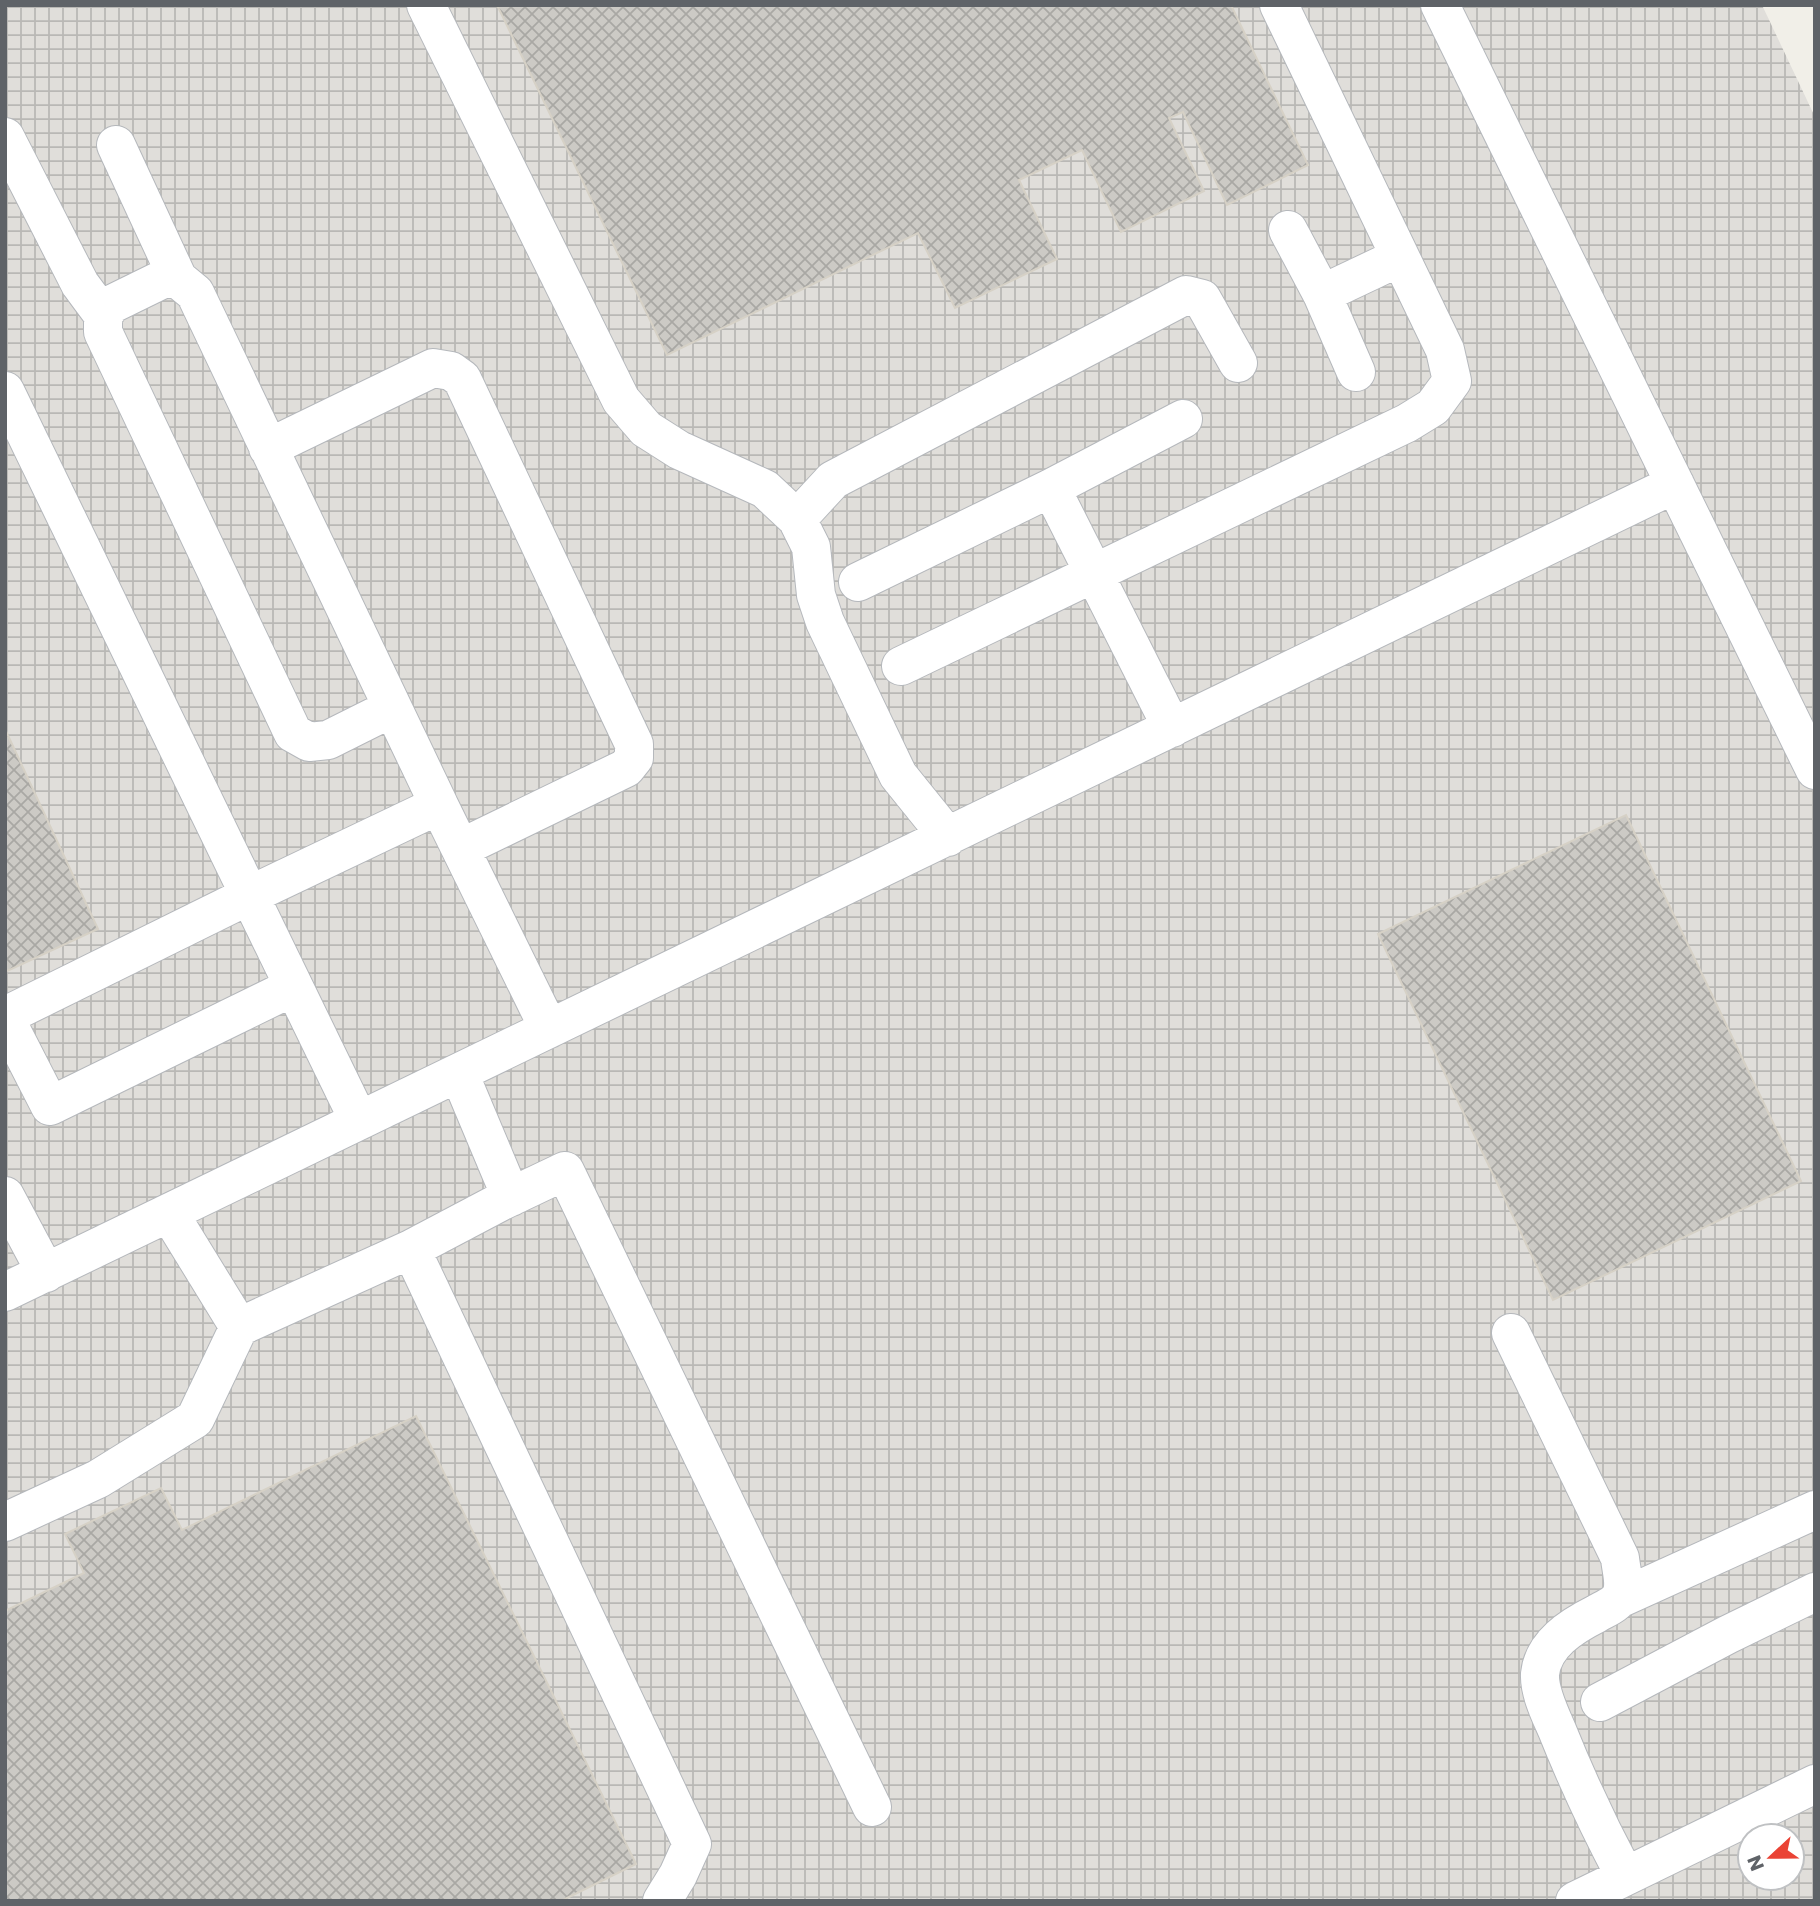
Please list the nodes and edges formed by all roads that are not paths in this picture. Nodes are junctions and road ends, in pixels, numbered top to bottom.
1 (426, 5) edge
2 (1279, 5) edge
3 (1440, 5) edge
4 (5, 137) edge
5 (116, 145) dead end
6 (1288, 230) dead end
7 (1400, 257) junction
8 (178, 279) junction
9 (1322, 294) junction
10 (103, 324) junction
11 (1238, 363) dead end
12 (1356, 372) dead end
13 (5, 391) edge
14 (1184, 419) dead end
15 (268, 448) junction
16 (1675, 484) junction
17 (1051, 488) junction
18 (797, 519) junction
19 (1093, 574) junction
20 (858, 582) dead end
21 (901, 666) dead end
22 (392, 708) junction
23 (1172, 728) junction
24 (1815, 770) edge
25 (439, 805) junction
26 (948, 836) junction
27 (461, 848) junction
28 (248, 896) junction
29 (293, 987) junction
30 (5, 1017) edge
31 (549, 1029) junction
32 (459, 1073) junction
33 (359, 1121) junction
34 (5, 1196) edge
35 (511, 1197) junction
36 (169, 1213) junction
37 (411, 1249) junction
38 (46, 1273) junction
39 (5, 1292) edge
40 (239, 1326) junction
41 (1511, 1333) dead end
42 (1815, 1510) edge
43 (5, 1522) edge
44 (1815, 1592) edge
45 (1621, 1598) junction
46 (1600, 1702) dead end
47 (1815, 1784) edge
48 (872, 1807) dead end
49 (1625, 1877) junction
50 (662, 1901) edge
51 (1574, 1901) edge

1 - 18 lane
2 - 7 lane
3 - 16 lane
4 - 10 lane
5 - 8 lane
6 - 9 lane
7 - 9 lane
7 - 19 lane
8 - 10 lane
8 - 15 lane
9 - 12 lane
10 - 22 lane
11 - 18 lane
13 - 28 lane
14 - 17 lane
15 - 22 lane
15 - 27 lane
16 - 23 lane
16 - 24 lane
17 - 19 lane
17 - 20 lane
18 - 26 lane
19 - 21 lane
19 - 23 lane
22 - 25 lane
23 - 26 lane
25 - 27 lane
25 - 28 lane
26 - 31 lane
27 - 31 lane
28 - 29 lane
28 - 30 lane
29 - 30 lane
29 - 33 lane
31 - 32 lane
32 - 33 lane
32 - 35 lane
33 - 36 lane
34 - 38 lane
35 - 37 lane
35 - 48 lane
36 - 38 lane
36 - 40 lane
37 - 40 lane
37 - 50 lane
38 - 39 lane
40 - 43 lane
41 - 45 lane
42 - 45 lane
44 - 46 lane
45 - 49 lane
47 - 49 lane
49 - 51 lane

